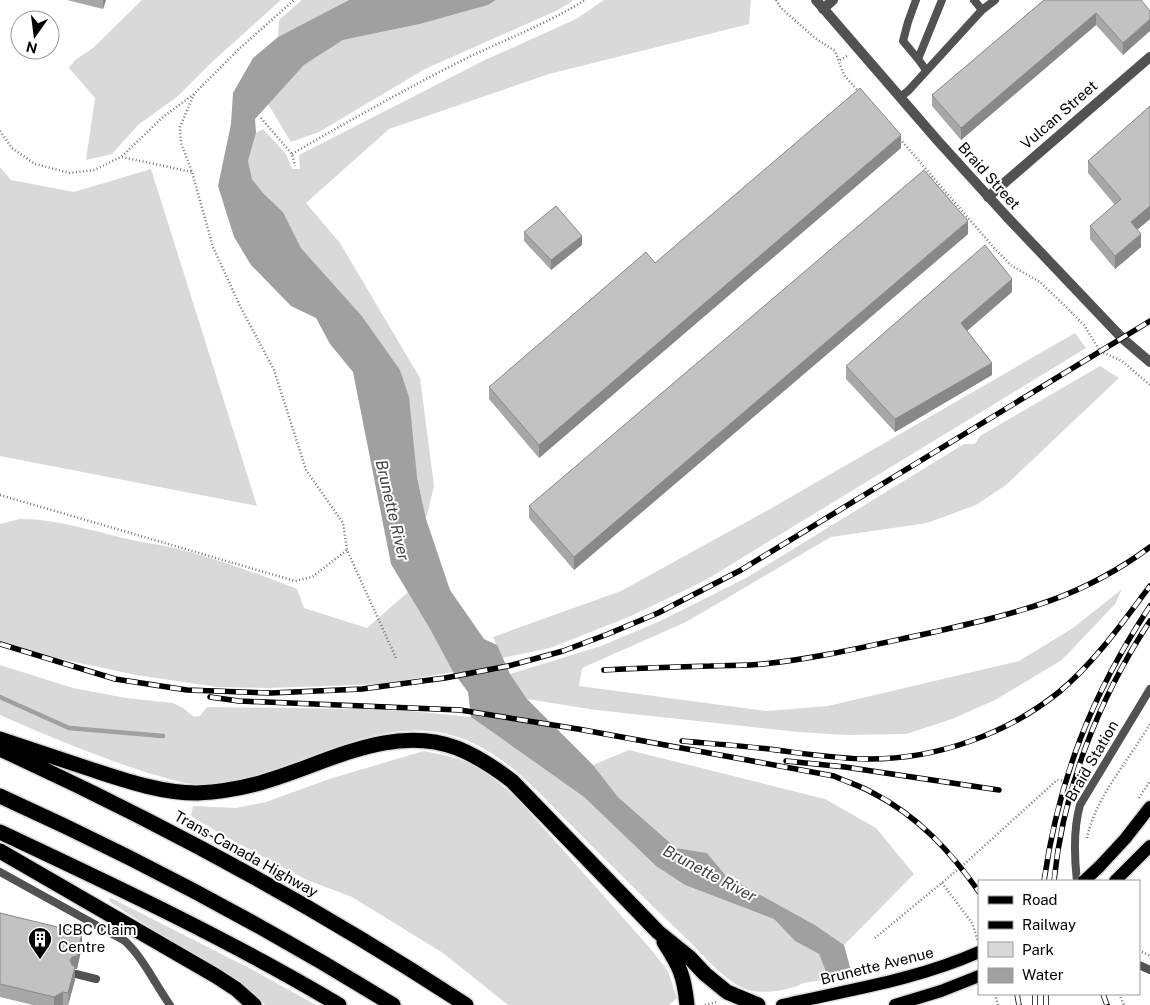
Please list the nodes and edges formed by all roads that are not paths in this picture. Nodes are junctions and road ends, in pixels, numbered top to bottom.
1 (816, 0) edge
2 (833, 0) edge
3 (916, 0) edge
4 (942, 0) edge
5 (974, 0) edge
6 (995, 0) edge
7 (824, 9) junction
8 (982, 10) junction
9 (1150, 57) edge
10 (918, 59) junction
11 (926, 70) junction
12 (900, 97) junction
13 (988, 197) junction
14 (1150, 362) edge
15 (1150, 689) edge
16 (0, 739) edge
17 (0, 749) edge
18 (0, 796) edge
19 (1150, 807) edge
20 (0, 832) edge
21 (1150, 846) edge
22 (0, 851) edge
23 (0, 872) edge
24 (1077, 880) edge
25 (1085, 880) edge
26 (1116, 880) edge
27 (658, 932) junction
28 (978, 952) edge
29 (76, 974) edge
30 (978, 976) edge
31 (96, 979) dead end
32 (170, 1005) edge
33 (254, 1005) edge
34 (339, 1005) edge
35 (392, 1005) edge
36 (466, 1005) edge
37 (687, 1005) edge
38 (758, 1005) edge
39 (782, 1005) edge
40 (895, 1005) edge

1 - 7 street, Braid Street
2 - 7 street
3 - 10 lane
4 - 10 lane
5 - 8 lane
6 - 8 lane
7 - 12 street, Braid Street
8 - 11 lane
9 - 13 street, Vulcan Street
10 - 11 lane
11 - 12 lane
12 - 13 street, Braid Street
13 - 14 street, Braid Street
15 - 24 lane, Braid Station
16 - 27 highway
17 - 36 highway, Trans-Canada Highway
18 - 35 highway
19 - 25 main road, bridge
20 - 34 highway
21 - 26 main road
22 - 33 highway
23 - 32 lane
27 - 37 highway
27 - 38 highway
28 - 39 main road, Brunette Avenue
29 - 31 lane
30 - 40 main road

